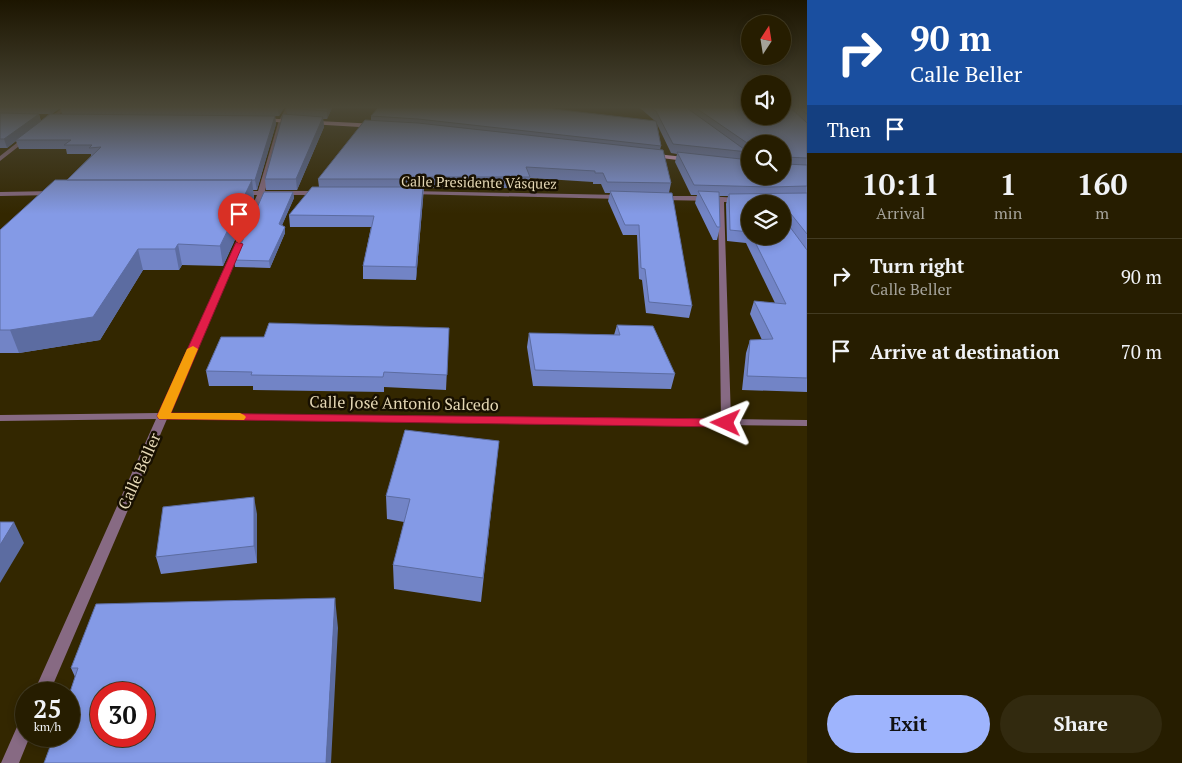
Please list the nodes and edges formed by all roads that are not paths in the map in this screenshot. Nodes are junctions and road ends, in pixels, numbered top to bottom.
1 (19, 144) edge
2 (275, 144) edge
3 (727, 144) edge
4 (642, 154) edge
5 (741, 154) edge
6 (0, 159) edge
7 (701, 161) edge
8 (58, 193) edge
9 (232, 193) edge
10 (262, 193) junction
11 (329, 193) edge
12 (406, 193) edge
13 (0, 194) edge
14 (631, 197) edge
15 (651, 197) edge
16 (721, 199) junction
17 (741, 200) edge
18 (163, 416) junction
19 (0, 418) edge
20 (726, 423) junction
21 (807, 423) edge
22 (46, 682) edge
23 (17, 747) edge
24 (10, 763) edge

1 - 6 street
2 - 10 street, Calle Beller
3 - 5 street
4 - 7 main road
8 - 13 street
9 - 10 street
10 - 11 street
10 - 18 street, Calle Beller
12 - 14 street, Calle Presidente Vásquez
15 - 16 street
16 - 17 street
16 - 20 street
18 - 19 street, Calle José Antonio Salcedo
18 - 20 street, Calle José Antonio Salcedo
18 - 22 street, Calle Beller
20 - 21 street, Calle José Antonio Salcedo
23 - 24 street

